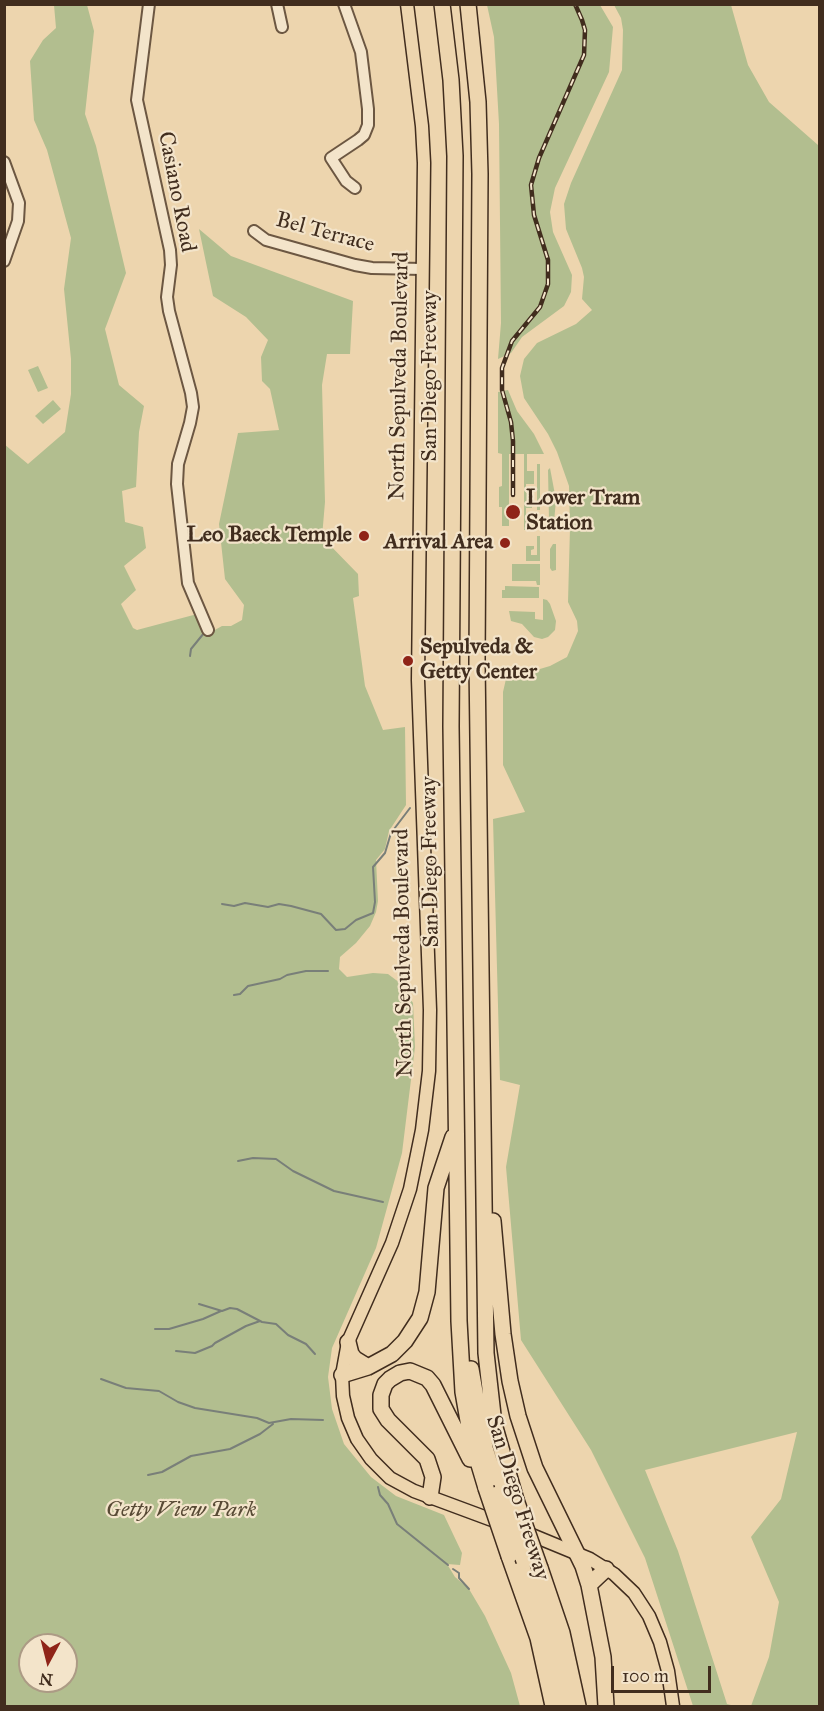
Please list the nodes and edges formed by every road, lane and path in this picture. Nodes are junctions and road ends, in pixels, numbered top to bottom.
1 (149, 4) edge
2 (277, 4) edge
3 (344, 4) edge
4 (407, 4) edge
5 (442, 4) edge
6 (467, 6) edge
7 (282, 27) dead end
8 (4, 162) edge
9 (355, 188) dead end
10 (254, 231) dead end
11 (4, 261) edge
12 (423, 269) junction
13 (208, 630) dead end
14 (483, 1117) junction
15 (457, 1123) junction
16 (348, 1341) junction
17 (368, 1367) junction
18 (342, 1375) junction
19 (502, 1494) junction
20 (430, 1497) junction
21 (577, 1552) junction
22 (526, 1562) junction
23 (606, 1569) junction
24 (589, 1585) junction
25 (553, 1707) edge
26 (563, 1707) edge
27 (570, 1707) edge
28 (578, 1707) edge
29 (606, 1707) edge
30 (673, 1707) edge

1 - 13 street, Casiano Road
2 - 7 street
3 - 9 street
4 - 12 main road, North Sepulveda Boulevard
5 - 15 highway, San Diego Freeway
6 - 14 highway, San Diego Freeway
8 - 11 street
10 - 12 street, Bel Terrace
12 - 16 main road, North Sepulveda Boulevard
14 - 19 highway, San Diego Freeway
14 - 21 highway
15 - 17 highway
15 - 19 highway, San Diego Freeway
16 - 17 highway
16 - 18 main road, North Sepulveda Boulevard
17 - 18 highway
18 - 20 main road, North Sepulveda Boulevard
19 - 20 highway
19 - 22 highway, San Diego Freeway, bridge
19 - 22 highway, San Diego Freeway, bridge
20 - 21 main road, North Sepulveda Boulevard
21 - 23 main road, North Sepulveda Boulevard
21 - 24 highway
22 - 25 highway, San Diego Freeway
22 - 26 highway
22 - 27 highway
22 - 28 highway, San Diego Freeway
23 - 24 highway
23 - 30 main road, North Sepulveda Boulevard
24 - 29 highway

